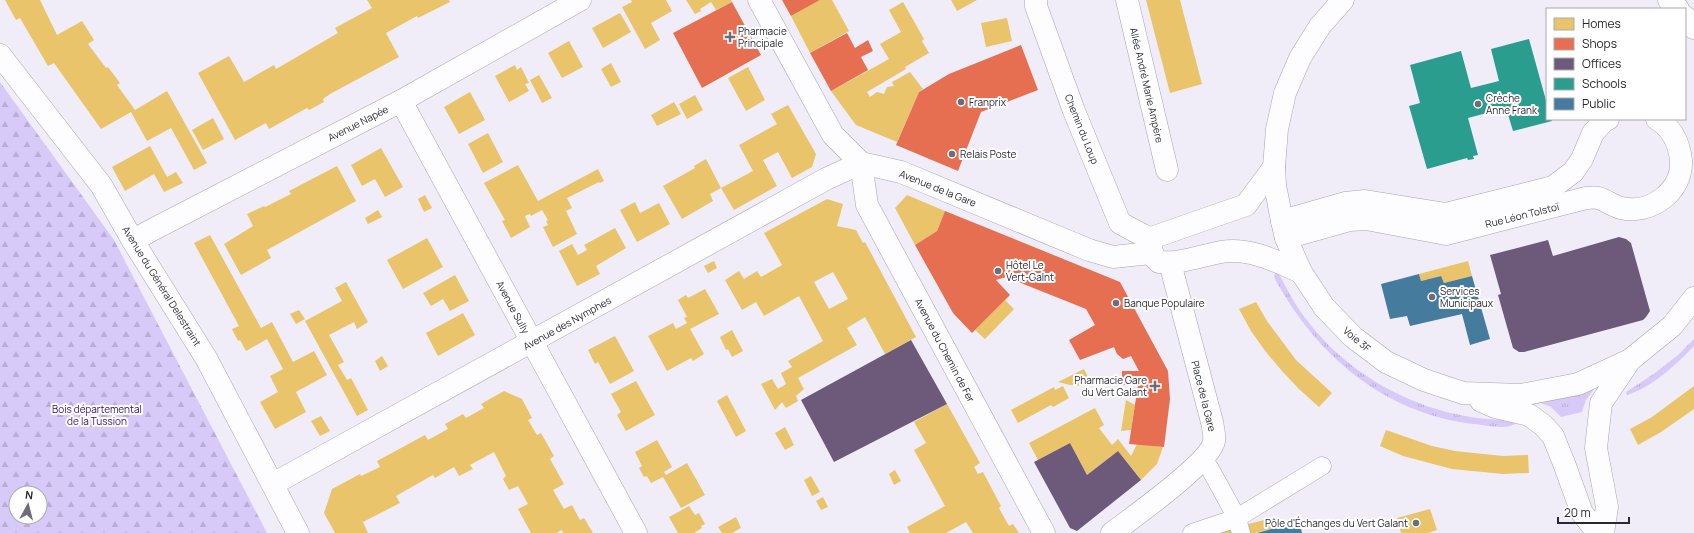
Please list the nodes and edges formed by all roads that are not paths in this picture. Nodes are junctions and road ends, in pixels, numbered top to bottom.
1 (580, 0) edge
2 (759, 0) edge
3 (1036, 0) edge
4 (1127, 0) edge
5 (1343, 0) edge
6 (1669, 0) edge
7 (1677, 8) edge
8 (1686, 18) edge
9 (1694, 28) edge
10 (0, 55) edge
11 (401, 101) junction
12 (1606, 120) edge
13 (1659, 120) edge
14 (861, 163) junction
15 (1274, 167) junction
16 (1167, 170) dead end
17 (1284, 230) junction
18 (133, 241) junction
19 (1152, 246) junction
20 (1170, 263) junction
21 (1301, 272) junction
22 (1694, 298) edge
23 (532, 342) junction
24 (1630, 360) junction
25 (1463, 392) junction
26 (1322, 466) dead end
27 (1209, 467) dead end
28 (273, 484) junction
29 (1239, 525) edge
30 (298, 533) edge
31 (636, 533) edge
32 (1044, 533) edge
33 (1112, 533) edge
34 (1192, 533) edge
35 (1598, 533) edge
36 (1603, 533) edge

1 - 11 street, Avenue Napée
2 - 14 street
3 - 19 street, Chemin du Loup
4 - 16 street, Allée André Marie Ampère
5 - 15 street, Voie 3F
6 - 7 street
8 - 9 street
10 - 18 street, Avenue du Général Delestraint
11 - 18 street, Avenue Napée
11 - 23 street, Avenue Sully
12 - 17 street, Rue Léon Tolstoï
13 - 17 street, Rue Léon Tolstoï
14 - 19 street, Avenue de la Gare
14 - 23 street, Avenue des Nymphes
14 - 32 street, Avenue du Chemin de Fer
15 - 17 street, Voie 3F
15 - 19 street
17 - 21 street, Voie 3F
18 - 28 street, Avenue du Général Delestraint
19 - 20 street
20 - 21 street
20 - 33 street, Place de la Gare
21 - 25 street, Voie 3F
22 - 24 street, Voie 3F
23 - 28 street, Avenue des Nymphes
23 - 31 street, Avenue Sully
24 - 25 street, Voie 3F
24 - 36 street
25 - 35 street
26 - 29 street
27 - 29 street
28 - 30 street, Avenue du Général Delestraint
29 - 34 street

